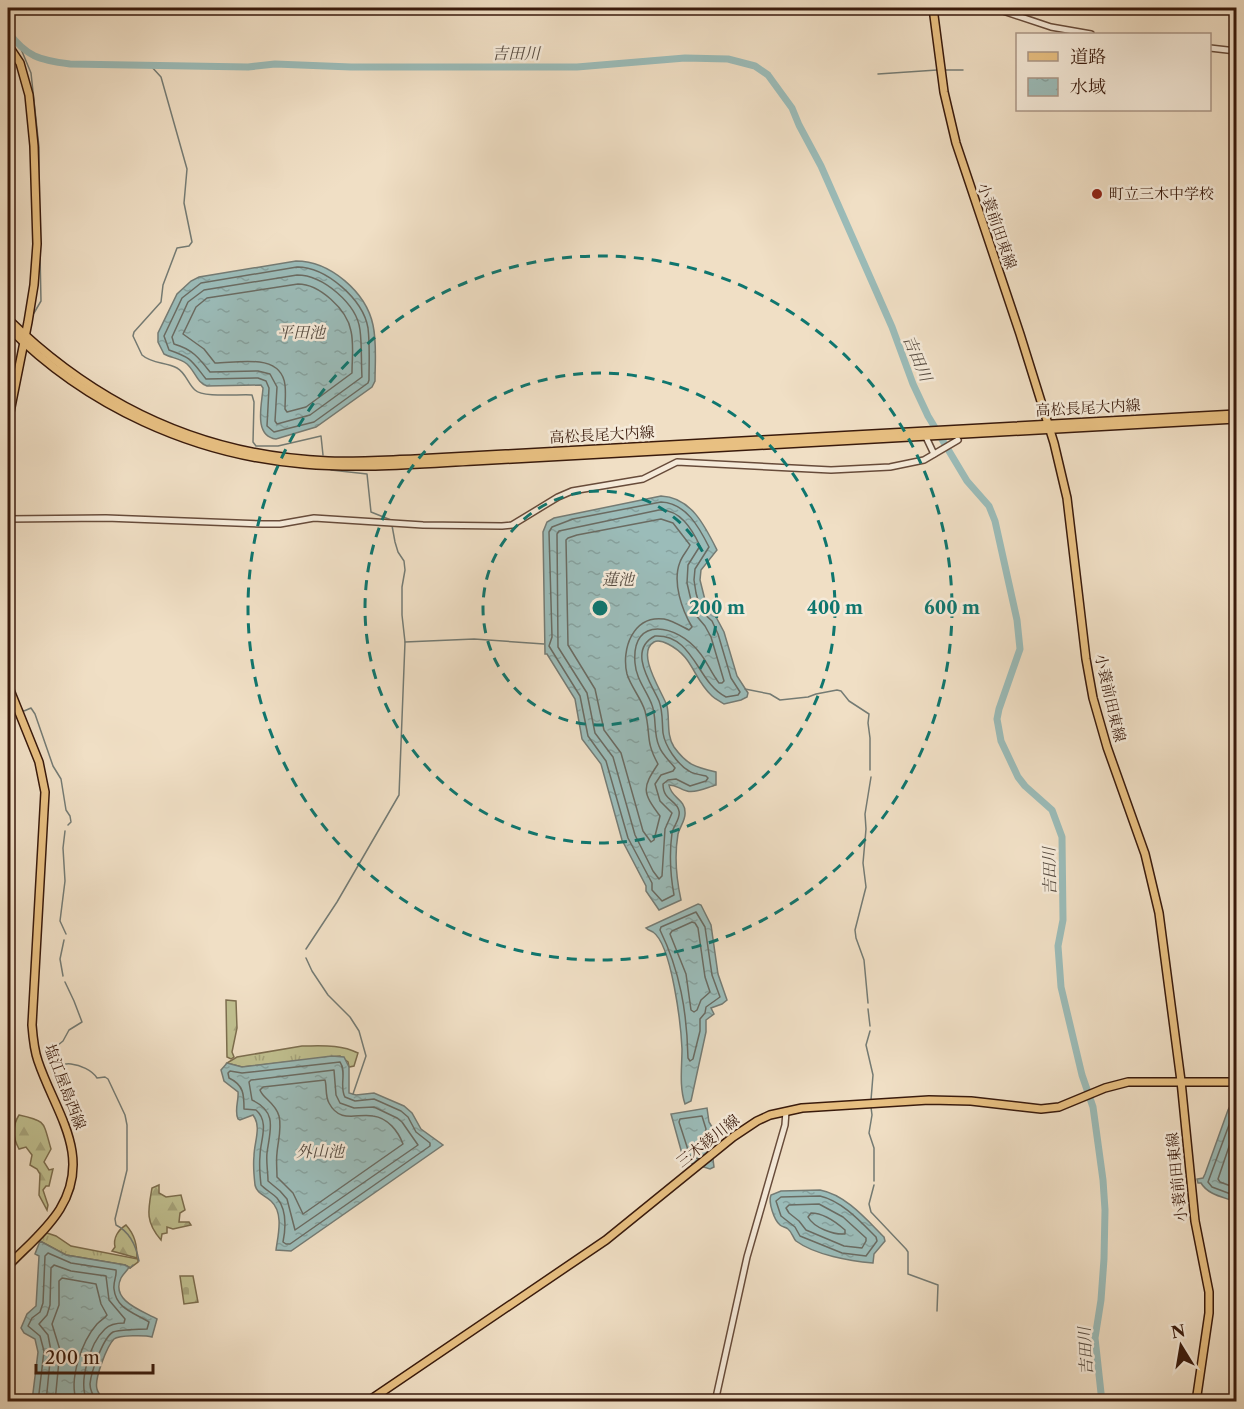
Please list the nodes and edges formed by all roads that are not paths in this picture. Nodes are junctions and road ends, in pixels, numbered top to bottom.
1 (933, 8) edge
2 (994, 8) edge
3 (1085, 33) edge
4 (8, 45) edge
5 (1211, 48) edge
6 (1236, 51) edge
7 (8, 319) edge
8 (8, 327) edge
9 (25, 340) junction
10 (1236, 414) edge
11 (1236, 419) edge
12 (8, 422) edge
13 (1049, 426) junction
14 (926, 434) junction
15 (956, 441) dead end
16 (936, 453) junction
17 (8, 519) edge
18 (8, 685) edge
19 (1180, 1081) junction
20 (1236, 1082) edge
21 (786, 1111) junction
22 (8, 1266) edge
23 (367, 1401) edge
24 (715, 1401) edge
25 (1196, 1401) edge

1 - 13 main road, 小蓑前田東線
2 - 3 street
4 - 9 main road
5 - 6 street
7 - 9 main road, 高松長尾大内線
8 - 9 main road, 高松長尾大内線
9 - 12 main road
9 - 14 main road, 高松長尾大内線
10 - 13 main road, 高松長尾大内線
11 - 13 main road, 高松長尾大内線
13 - 14 main road, 高松長尾大内線
13 - 19 main road, 小蓑前田東線
14 - 16 street
15 - 16 street
16 - 17 street
18 - 22 main road, 塩江屋島西線
19 - 20 main road, 三木綾川線
19 - 21 main road, 三木綾川線
19 - 25 main road, 小蓑前田東線
21 - 23 main road, 三木綾川線
21 - 24 street

